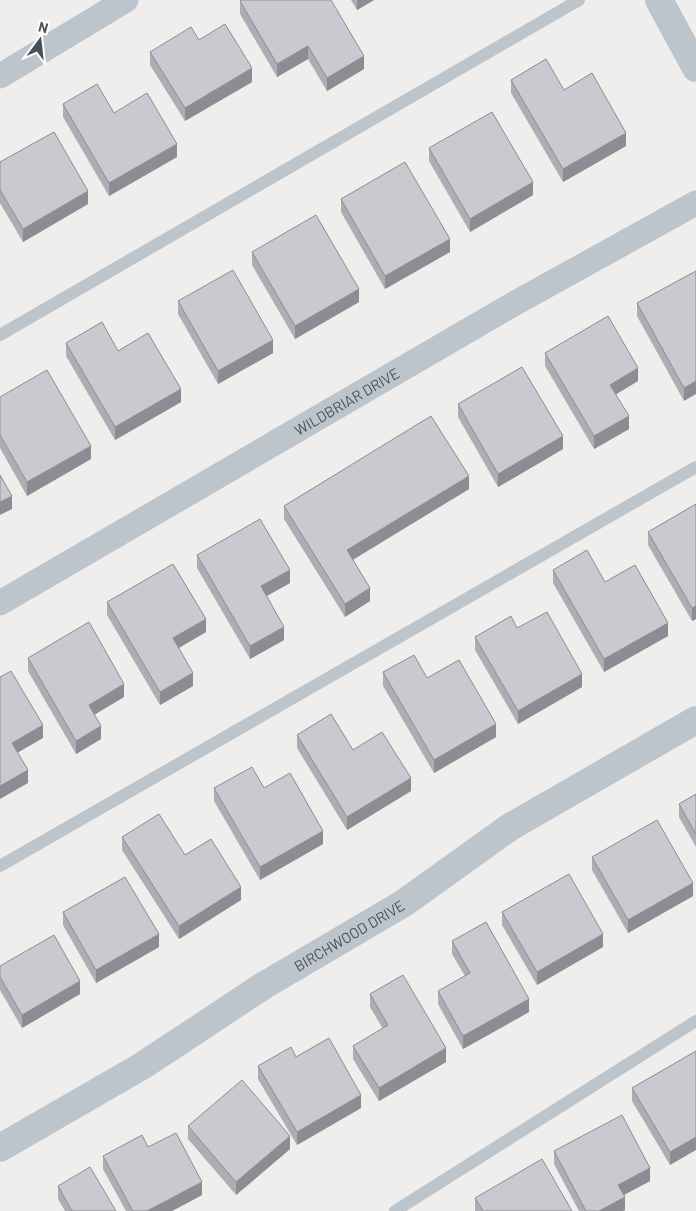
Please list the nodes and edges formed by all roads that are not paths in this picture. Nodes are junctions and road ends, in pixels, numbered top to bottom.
1 (126, 0) edge
2 (578, 0) edge
3 (659, 0) edge
4 (696, 68) edge
5 (0, 76) edge
6 (696, 203) edge
7 (0, 335) edge
8 (696, 467) edge
9 (0, 603) edge
10 (696, 720) edge
11 (0, 866) edge
12 (696, 1021) edge
13 (0, 1148) edge
14 (395, 1211) edge

1 - 5 street
2 - 7 lane
3 - 4 street
6 - 9 street, WILDBRIAR DRIVE
8 - 11 lane
10 - 13 street, BIRCHWOOD DRIVE
12 - 14 lane

